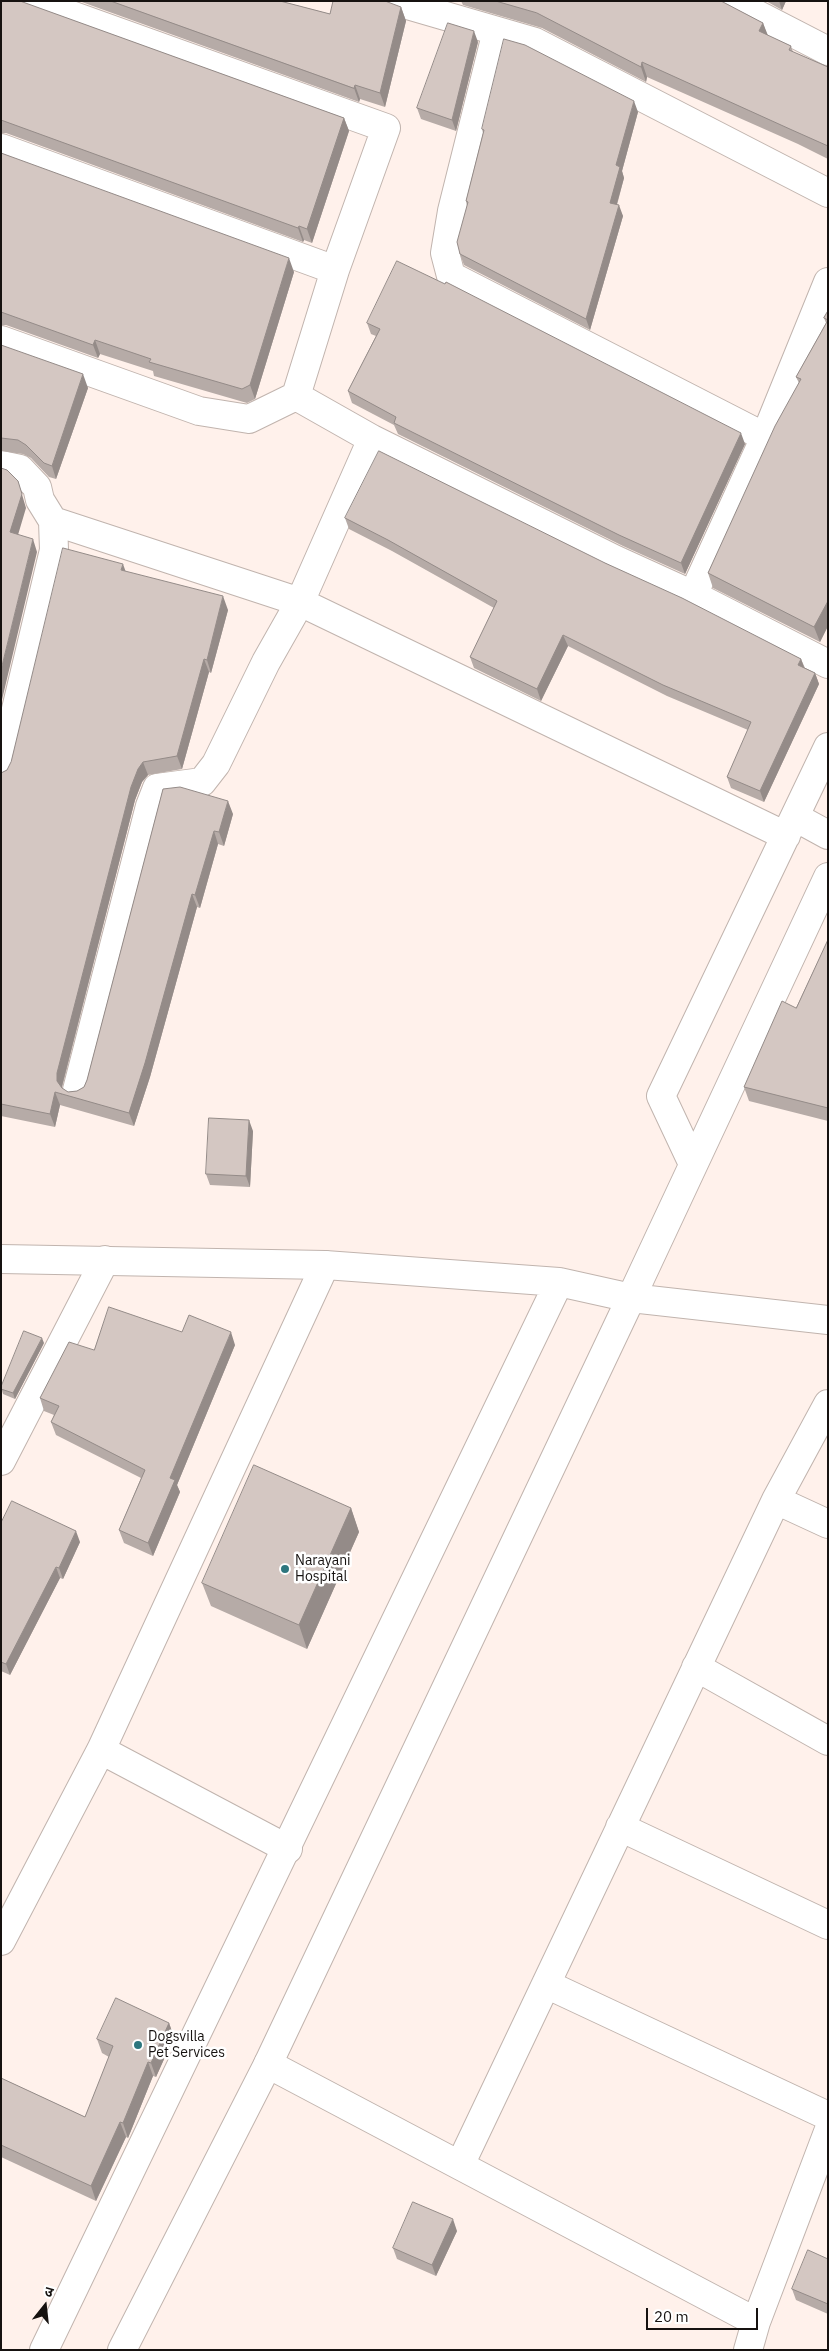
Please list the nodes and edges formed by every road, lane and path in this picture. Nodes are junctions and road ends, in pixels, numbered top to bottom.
1 (32, 1) edge
2 (394, 1) edge
3 (731, 1) edge
4 (443, 8) edge
5 (497, 31) junction
6 (828, 51) edge
7 (1, 148) edge
8 (828, 193) edge
9 (335, 270) junction
10 (828, 282) edge
11 (1, 340) edge
12 (296, 396) junction
13 (765, 436) junction
14 (372, 439) junction
15 (1, 465) edge
16 (54, 521) junction
17 (693, 595) junction
18 (300, 602) junction
19 (828, 664) edge
20 (828, 747) edge
21 (1, 772) edge
22 (790, 826) junction
23 (828, 835) edge
24 (828, 877) edge
25 (77, 1090) edge
26 (693, 1164) junction
27 (1, 1260) edge
28 (105, 1260) junction
29 (324, 1265) junction
30 (558, 1282) junction
31 (631, 1298) junction
32 (828, 1320) edge
33 (828, 1404) edge
34 (1, 1461) edge
35 (776, 1500) junction
36 (828, 1524) edge
37 (696, 1667) junction
38 (828, 1741) edge
39 (101, 1750) junction
40 (620, 1827) junction
41 (288, 1848) junction
42 (828, 1925) edge
43 (1, 1940) edge
44 (546, 1984) junction
45 (268, 2064) junction
46 (828, 2116) edge
47 (828, 2132) edge
48 (460, 2165) junction
49 (756, 2322) junction
50 (44, 2350) edge
51 (122, 2350) edge
52 (748, 2350) edge

1 - 9 street
2 - 4 street
3 - 6 street
4 - 5 street
5 - 8 street
5 - 13 street
7 - 9 street
9 - 12 street
10 - 13 street
11 - 12 street
12 - 14 street
13 - 17 street
14 - 17 street
14 - 18 street
15 - 16 street
16 - 18 street
16 - 21 street
17 - 19 street
18 - 22 street
18 - 25 street
20 - 22 street
22 - 23 street
22 - 26 street
24 - 26 street
26 - 31 street
27 - 28 street
28 - 29 street
28 - 34 street
29 - 30 street
29 - 39 street
30 - 31 street
30 - 41 street
31 - 32 street
31 - 45 street
33 - 35 street
35 - 36 street
35 - 37 street
37 - 38 street
37 - 40 street
39 - 41 street
39 - 43 street
40 - 42 street
40 - 44 street
41 - 50 street
44 - 46 street
44 - 48 street
45 - 48 street
45 - 51 street
47 - 49 street
48 - 49 street
49 - 52 street

